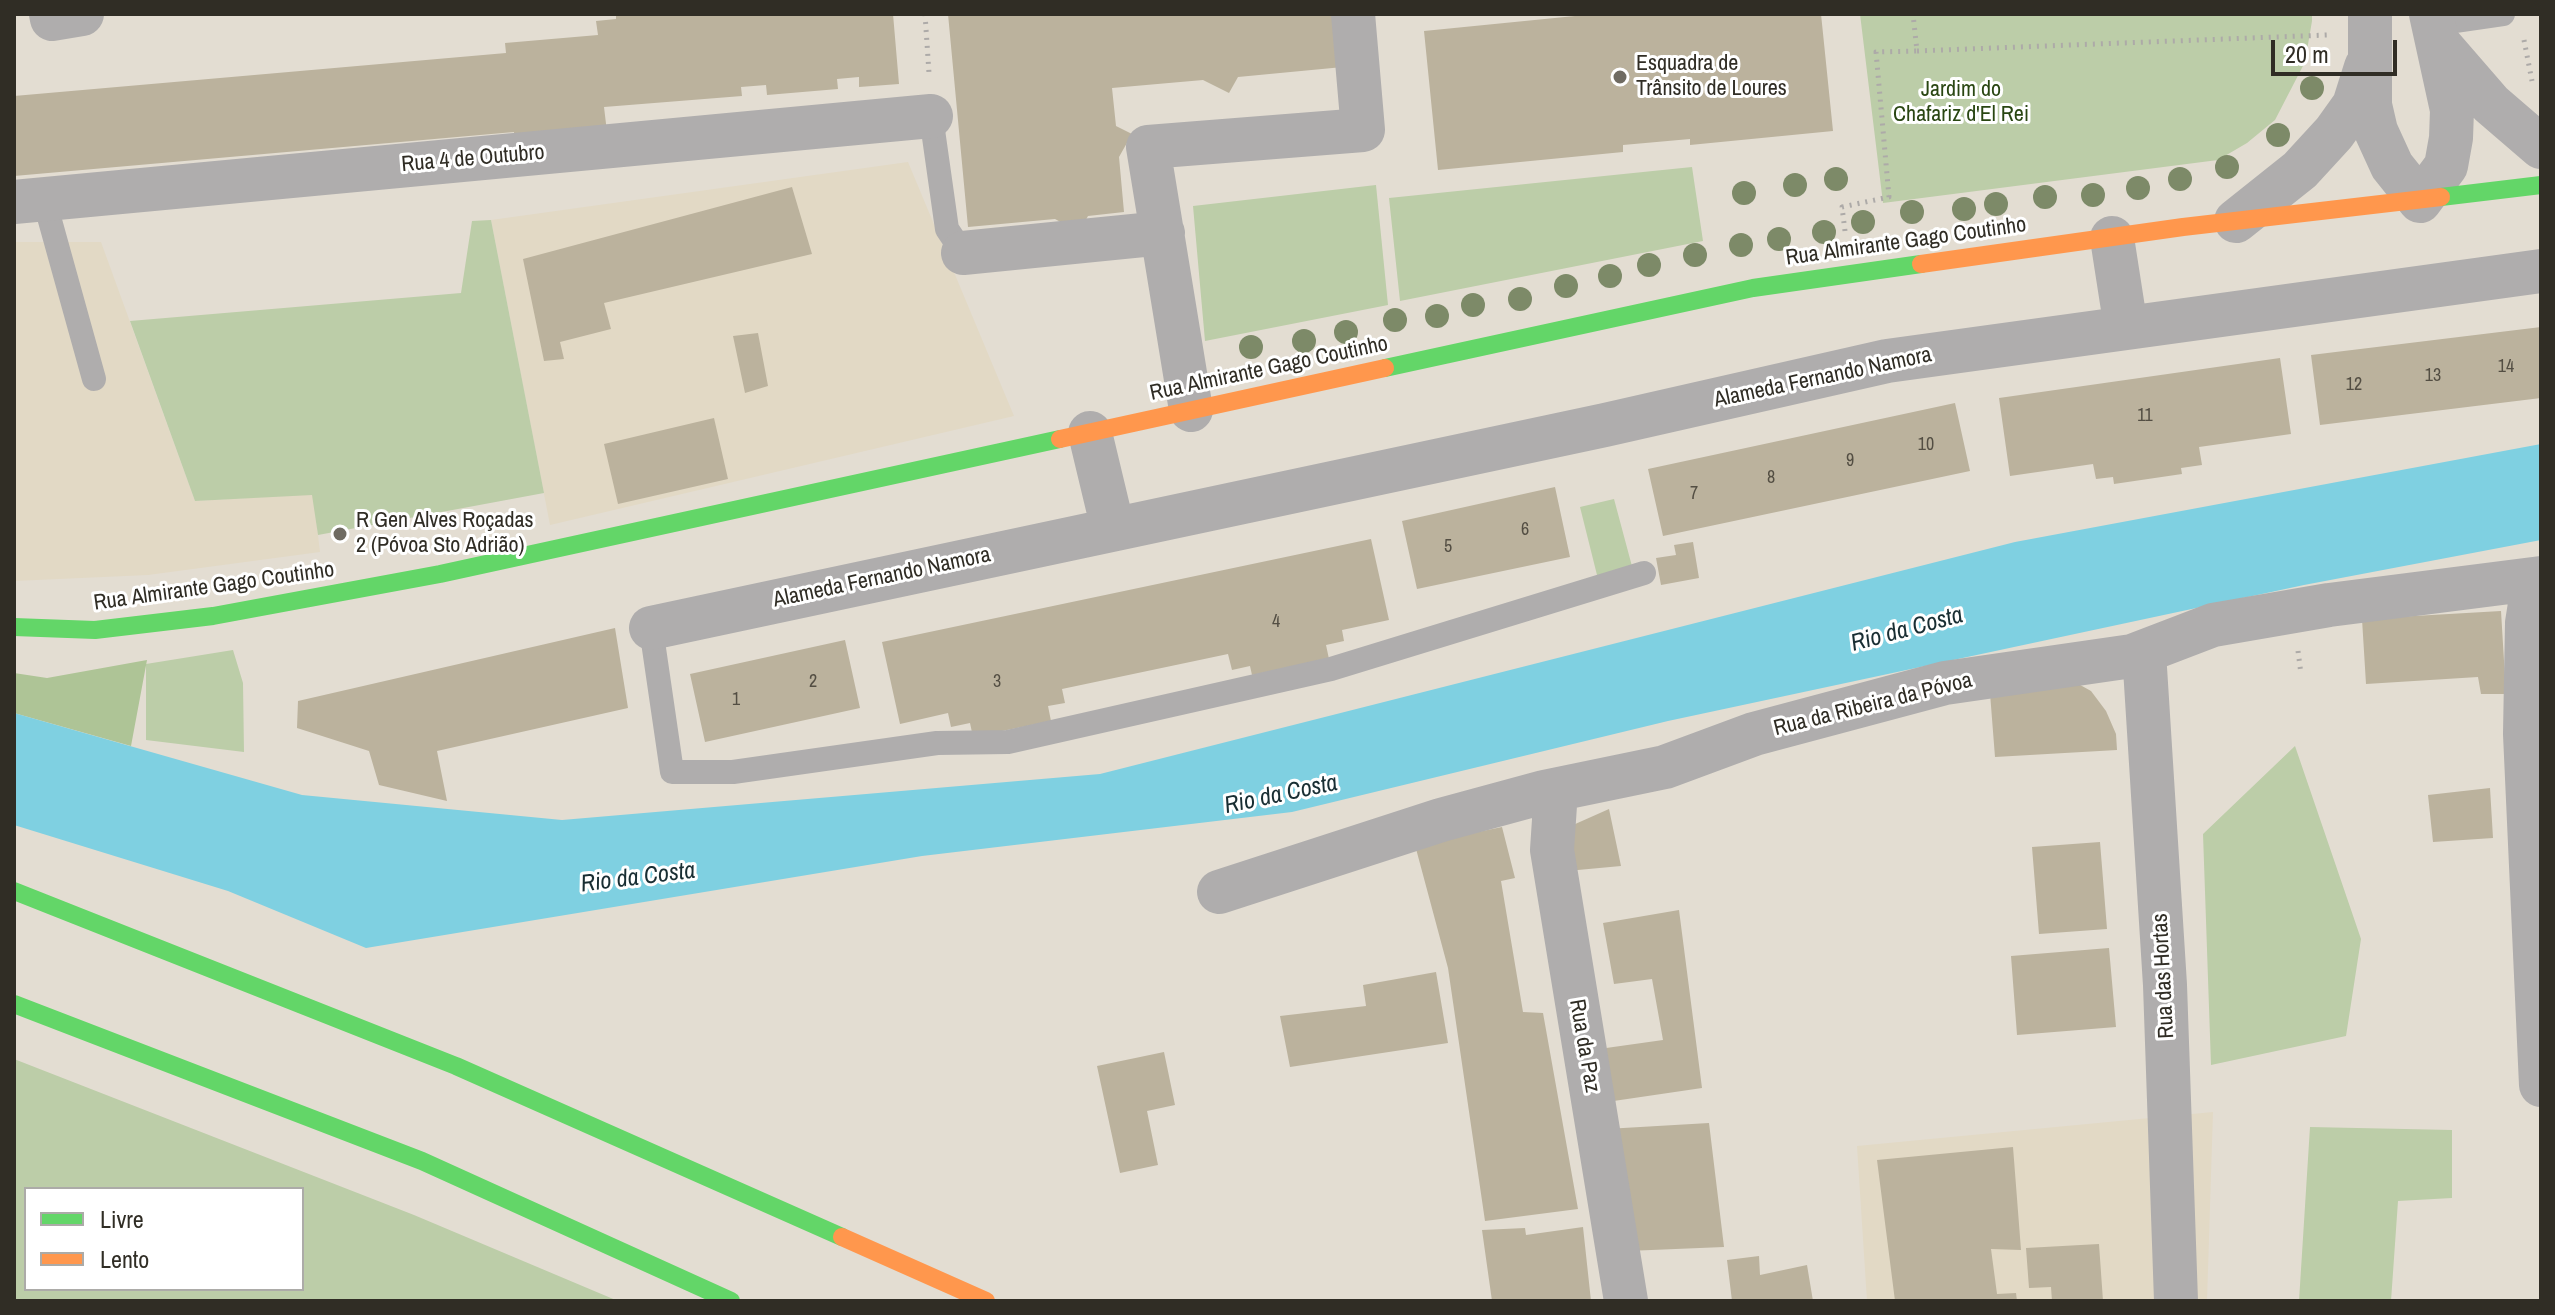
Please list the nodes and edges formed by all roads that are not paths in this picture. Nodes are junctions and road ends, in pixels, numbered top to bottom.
1 (51, 14) edge
2 (82, 14) edge
3 (1353, 14) edge
4 (2512, 21) edge
5 (2434, 27) edge
6 (2371, 35) edge
7 (931, 116) joint
8 (2541, 147) edge
9 (2541, 185) edge
10 (29, 200) edge
11 (2420, 201) junction
12 (2236, 221) junction
13 (1163, 233) junction
14 (2112, 238) junction
15 (963, 253) joint
16 (2541, 271) edge
17 (2126, 328) junction
18 (94, 379) dead end
19 (1191, 410) junction
20 (1090, 433) junction
21 (1113, 529) junction
22 (1644, 573) dead end
23 (2537, 579) edge
24 (14, 627) edge
25 (651, 628) joint
26 (2144, 652) junction
27 (1556, 790) junction
28 (14, 891) edge
29 (1219, 892) dead end
30 (14, 1004) edge
31 (2541, 1085) edge
32 (731, 1301) edge
33 (986, 1301) edge
34 (1626, 1301) edge
35 (2176, 1301) edge

1 - 2 street
3 - 13 street
4 - 5 lane
5 - 6 street
5 - 8 street
5 - 11 street
6 - 11 street
6 - 12 street
7 - 10 street, Rua 4 de Outubro
7 - 15 lane
9 - 11 main road, Rua Almirante Gago Coutinho
10 - 18 lane
11 - 12 main road, Rua Almirante Gago Coutinho
12 - 14 main road, Rua Almirante Gago Coutinho
13 - 15 street
13 - 19 street
14 - 17 street
14 - 19 main road, Rua Almirante Gago Coutinho
16 - 17 street, Alameda Fernando Namora
17 - 21 street, Alameda Fernando Namora
19 - 20 main road, Rua Almirante Gago Coutinho
20 - 21 street
20 - 24 main road, Rua Almirante Gago Coutinho
21 - 25 street, Alameda Fernando Namora
22 - 25 lane
23 - 26 street, Rua da Ribeira da Póvoa
23 - 31 street
26 - 27 street, Rua da Ribeira da Póvoa
26 - 35 street, Rua das Hortas
27 - 29 street, Rua da Ribeira da Póvoa
27 - 34 street, Rua da Paz
28 - 33 main road
30 - 32 main road

